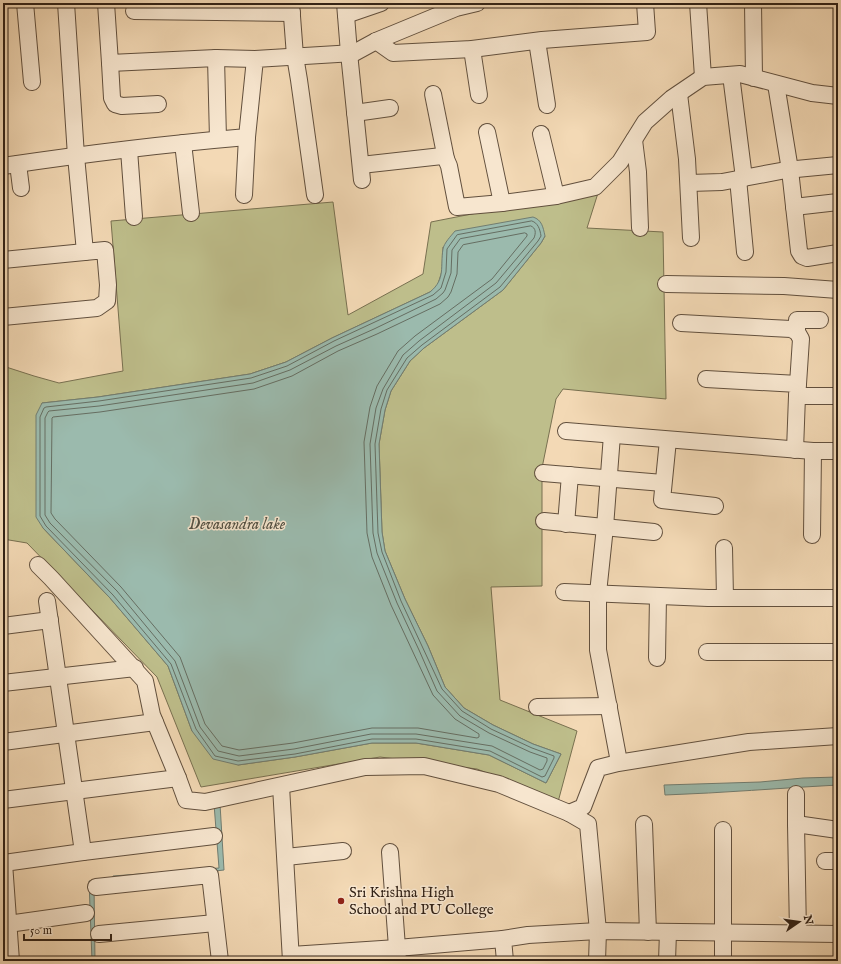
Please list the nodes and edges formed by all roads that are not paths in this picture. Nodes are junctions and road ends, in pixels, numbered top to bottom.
1 (25, 3) edge
2 (66, 3) edge
3 (106, 3) edge
4 (381, 3) edge
5 (645, 3) edge
6 (698, 3) edge
7 (753, 3) edge
8 (467, 4) edge
9 (292, 8) edge
10 (346, 9) edge
11 (134, 11) dead end
12 (376, 41) junction
13 (537, 41) junction
14 (472, 49) junction
15 (349, 53) junction
16 (295, 56) junction
17 (216, 58) junction
18 (255, 59) junction
19 (110, 63) junction
20 (731, 75) junction
21 (703, 78) junction
22 (754, 78) junction
23 (32, 82) dead end
24 (776, 84) junction
25 (434, 94) dead end
26 (679, 94) junction
27 (479, 95) dead end
28 (838, 96) edge
29 (158, 104) dead end
30 (547, 105) dead end
31 (390, 108) dead end
32 (355, 113) junction
33 (488, 132) dead end
34 (541, 134) dead end
35 (247, 137) junction
36 (218, 139) junction
37 (634, 140) junction
38 (183, 143) junction
39 (128, 150) junction
40 (76, 156) junction
41 (446, 159) junction
42 (10, 165) edge
43 (838, 165) edge
44 (790, 170) junction
45 (741, 178) junction
46 (689, 183) junction
47 (21, 188) dead end
48 (244, 195) dead end
49 (314, 195) dead end
50 (556, 196) junction
51 (838, 202) edge
52 (502, 203) junction
53 (794, 207) junction
54 (191, 213) dead end
55 (134, 217) dead end
56 (640, 228) dead end
57 (691, 238) dead end
58 (85, 252) junction
59 (745, 252) dead end
60 (838, 254) edge
61 (3, 260) edge
62 (666, 284) dead end
63 (838, 290) edge
64 (3, 317) edge
65 (820, 320) dead end
66 (680, 324) dead end
67 (797, 332) junction
68 (706, 379) dead end
69 (798, 390) junction
70 (838, 396) edge
71 (566, 431) dead end
72 (612, 435) junction
73 (668, 440) junction
74 (795, 450) junction
75 (813, 451) junction
76 (838, 451) edge
77 (543, 473) dead end
78 (570, 475) junction
79 (663, 483) junction
80 (715, 506) dead end
81 (544, 521) dead end
82 (566, 524) junction
83 (605, 527) junction
84 (654, 532) dead end
85 (812, 535) dead end
86 (724, 548) dead end
87 (38, 564) dead end
88 (564, 592) dead end
89 (598, 593) junction
90 (658, 596) junction
91 (725, 598) junction
92 (838, 598) edge
93 (47, 601) dead end
94 (50, 620) junction
95 (3, 626) edge
96 (706, 652) dead end
97 (838, 652) edge
98 (657, 658) dead end
99 (135, 668) junction
100 (58, 677) junction
101 (3, 683) edge
102 (609, 706) junction
103 (538, 707) dead end
104 (155, 722) junction
105 (66, 734) junction
106 (838, 736) edge
107 (3, 742) edge
108 (619, 762) junction
109 (178, 778) junction
110 (281, 786) junction
111 (74, 791) junction
112 (796, 794) dead end
113 (3, 800) edge
114 (569, 813) junction
115 (644, 824) dead end
116 (796, 824) junction
117 (722, 830) dead end
118 (838, 830) edge
119 (214, 836) dead end
120 (343, 851) dead end
121 (83, 852) junction
122 (390, 852) dead end
123 (286, 857) junction
124 (96, 887) dead end
125 (86, 913) dead end
126 (216, 923) junction
127 (8, 924) junction
128 (598, 931) junction
129 (648, 932) junction
130 (668, 932) junction
131 (722, 933) junction
132 (798, 933) junction
133 (99, 934) dead end
134 (838, 934) edge
135 (503, 939) junction
136 (397, 954) edge
137 (342, 956) edge
138 (289, 959) edge
139 (11, 961) edge
140 (220, 961) edge
141 (505, 961) edge
142 (597, 961) edge
143 (667, 961) edge
144 (723, 961) edge

1 - 23 street
2 - 40 street
3 - 19 street
4 - 10 street
5 - 13 street
6 - 21 street
7 - 22 street
8 - 12 street
9 - 11 street
9 - 16 street
10 - 15 street
12 - 14 street
12 - 15 street
13 - 14 street
13 - 30 street
14 - 27 street
15 - 16 street
15 - 32 street
16 - 18 street
16 - 49 street
17 - 18 street
17 - 19 street
17 - 36 street
18 - 35 street
19 - 29 street
20 - 21 street
20 - 22 street
20 - 45 street
21 - 26 street
22 - 24 street
24 - 28 street
24 - 44 street
25 - 41 street
26 - 37 street
26 - 46 street
31 - 32 street
32 - 41 street
33 - 52 street
34 - 50 street
35 - 36 street
35 - 48 street
36 - 38 street
37 - 50 street
37 - 56 street
38 - 39 street
38 - 54 street
39 - 40 street
39 - 55 street
40 - 42 street
40 - 58 street
41 - 52 street
42 - 47 street
43 - 44 street
44 - 45 street
44 - 53 street
45 - 46 street
45 - 59 street
46 - 57 street
50 - 52 street
51 - 53 street
53 - 60 street
58 - 61 street
58 - 64 street
62 - 63 street
65 - 67 street
66 - 67 street
67 - 69 street
68 - 69 street
69 - 70 street
69 - 74 street
71 - 72 street
72 - 73 street
72 - 83 street
73 - 74 street
73 - 79 street
74 - 75 street
75 - 76 street
75 - 85 street
77 - 78 street
78 - 79 street
78 - 82 street
79 - 80 street
81 - 82 street
82 - 83 street
83 - 84 street
83 - 89 street
86 - 91 street
87 - 99 street
88 - 89 street
89 - 90 street
89 - 102 street
90 - 91 street
90 - 98 street
91 - 92 street
93 - 94 street
94 - 95 street
94 - 100 street
96 - 97 street
99 - 100 street
99 - 104 street
100 - 101 street
100 - 105 street
102 - 103 street
102 - 108 street
104 - 105 street
104 - 109 street
105 - 107 street
105 - 111 street
106 - 108 street
108 - 114 street
109 - 110 street
109 - 111 street
110 - 114 street
110 - 123 street
111 - 113 street
111 - 121 street
112 - 116 street
114 - 128 street
115 - 129 street
116 - 118 street
116 - 132 street
117 - 131 street
119 - 121 street
120 - 123 street
121 - 127 street
122 - 136 street
123 - 138 street
124 - 126 street
125 - 127 street
126 - 133 street
126 - 140 street
127 - 139 street
128 - 129 street
128 - 135 street
128 - 142 street
129 - 130 street
130 - 131 street
130 - 143 street
131 - 132 street
131 - 144 street
132 - 134 street
135 - 136 street
135 - 141 street
136 - 137 street
137 - 138 street

